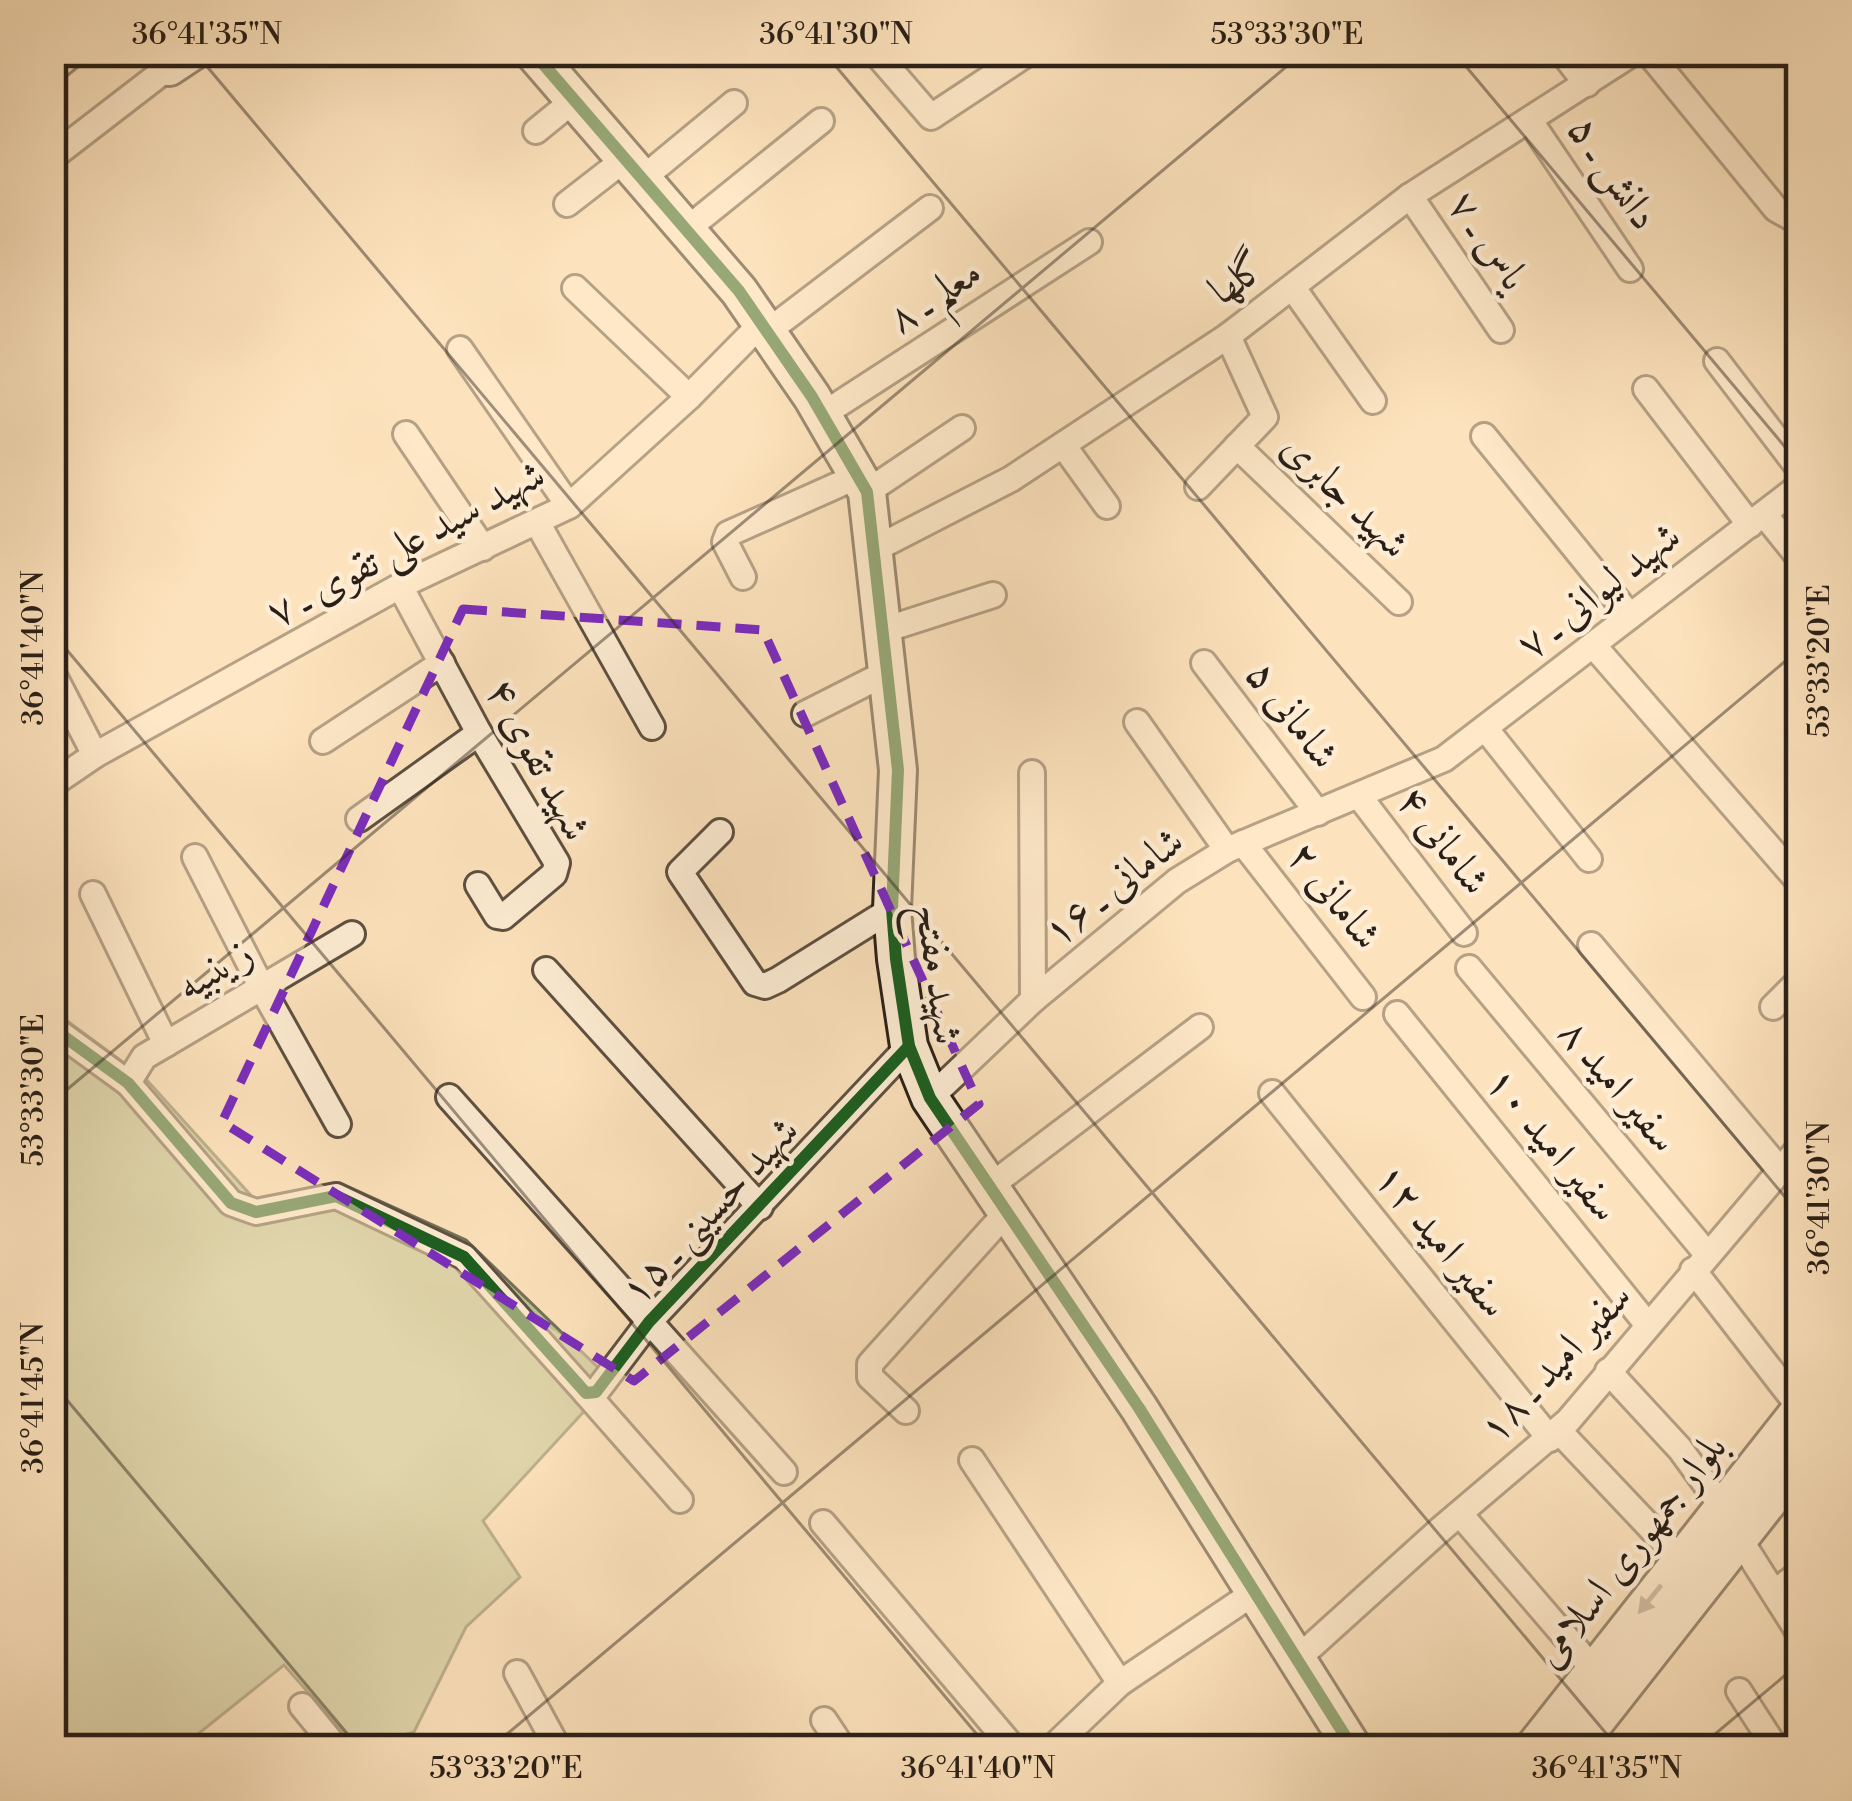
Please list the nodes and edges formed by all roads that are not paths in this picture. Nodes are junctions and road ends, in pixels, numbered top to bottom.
1 (532, 51) edge
2 (874, 51) edge
3 (1031, 51) edge
4 (1561, 51) edge
5 (1636, 51) edge
6 (1647, 51) edge
7 (181, 56) edge
8 (1587, 84) junction
9 (574, 100) junction
10 (734, 103) dead end
11 (1530, 121) junction
12 (821, 122) dead end
13 (536, 131) dead end
14 (51, 158) edge
15 (633, 169) junction
16 (1410, 196) junction
17 (567, 204) dead end
18 (930, 208) dead end
19 (1801, 223) edge
20 (686, 230) junction
21 (1089, 242) dead end
22 (1630, 269) dead end
23 (575, 288) dead end
24 (1293, 288) junction
25 (764, 328) junction
26 (1502, 330) dead end
27 (1228, 336) junction
28 (460, 349) dead end
29 (1717, 361) dead end
30 (1646, 389) dead end
31 (689, 397) junction
32 (1373, 401) dead end
33 (822, 415) junction
34 (962, 428) dead end
35 (406, 434) dead end
36 (1484, 436) dead end
37 (1063, 445) junction
38 (1238, 446) junction
39 (1801, 471) edge
40 (863, 484) junction
41 (1801, 485) edge
42 (1198, 487) dead end
43 (569, 506) junction
44 (1107, 506) dead end
45 (1757, 519) junction
46 (538, 524) junction
47 (483, 548) junction
48 (873, 550) junction
49 (1801, 560) edge
50 (743, 578) dead end
51 (400, 586) junction
52 (993, 595) dead end
53 (1399, 602) dead end
54 (1630, 616) junction
55 (884, 630) junction
56 (1593, 645) junction
57 (442, 663) junction
58 (1204, 663) dead end
59 (51, 670) edge
60 (888, 672) junction
61 (805, 714) dead end
62 (1137, 722) dead end
63 (652, 727) dead end
64 (1485, 728) junction
65 (478, 733) junction
66 (323, 740) dead end
67 (95, 755) junction
68 (1444, 759) joint
69 (1032, 773) dead end
70 (51, 785) edge
71 (1359, 796) junction
72 (1318, 813) junction
73 (359, 819) dead end
74 (720, 832) dead end
75 (1235, 847) junction
76 (195, 856) dead end
77 (1589, 859) dead end
78 (1801, 884) edge
79 (478, 885) dead end
80 (93, 894) dead end
81 (892, 909) junction
82 (1464, 933) dead end
83 (352, 934) dead end
84 (1591, 945) dead end
85 (1469, 968) dead end
86 (546, 970) dead end
87 (1801, 979) edge
88 (262, 988) junction
89 (1363, 997) dead end
90 (1033, 1000) junction
91 (1773, 1007) dead end
92 (1397, 1014) dead end
93 (1201, 1027) dead end
94 (51, 1028) edge
95 (166, 1044) junction
96 (909, 1046) junction
97 (128, 1083) junction
98 (1272, 1093) dead end
99 (449, 1097) dead end
100 (930, 1099) junction
101 (338, 1124) dead end
102 (1801, 1146) edge
103 (1780, 1170) junction
104 (998, 1200) junction
105 (760, 1207) junction
106 (1700, 1262) junction
107 (650, 1322) junction
108 (1647, 1324) junction
109 (1608, 1371) junction
110 (586, 1393) junction
111 (1801, 1409) edge
112 (905, 1411) dead end
113 (1554, 1435) junction
114 (972, 1460) dead end
115 (1801, 1460) edge
116 (784, 1472) dead end
117 (680, 1500) dead end
118 (1460, 1514) junction
119 (823, 1523) dead end
120 (1731, 1523) junction
121 (1681, 1560) junction
122 (1801, 1572) edge
123 (1774, 1593) junction
124 (1252, 1594) junction
125 (1801, 1636) edge
126 (1294, 1661) junction
127 (1594, 1670) junction
128 (517, 1673) dead end
129 (1120, 1683) junction
130 (1739, 1691) dead end
131 (302, 1706) dead end
132 (824, 1720) dead end
133 (338, 1750) edge
134 (559, 1750) edge
135 (844, 1750) edge
136 (1015, 1750) edge
137 (1050, 1750) edge
138 (1354, 1750) edge
139 (1532, 1750) edge
140 (1573, 1750) edge
141 (1777, 1750) edge

1 - 9 street, شهید مفتح
2 - 3 street
4 - 8 street
5 - 8 street, گلها
6 - 19 street
7 - 14 street
8 - 11 street, گلها
9 - 13 street
9 - 15 street, شهید مفتح
10 - 15 street
11 - 16 street, گلها
11 - 22 street, دانش ـ ۵
12 - 20 street
15 - 17 street
15 - 20 street, شهید مفتح
16 - 24 street, گلها
16 - 26 street, یاس ـ ۷
18 - 25 street, شهید سید علی تقوی ـ ۷
20 - 25 street, شهید مفتح
21 - 33 street, معلم ـ ۸
23 - 31 street
24 - 27 street, گلها
24 - 32 street
25 - 31 street, شهید سید علی تقوی ـ ۷
25 - 33 street, شهید مفتح
27 - 37 street, گلها
27 - 38 street, شهید جابری
28 - 43 street
29 - 39 street
30 - 45 street
31 - 43 street, شهید سید علی تقوی ـ ۷
33 - 40 street, شهید مفتح
34 - 40 street
35 - 47 street
36 - 54 street
37 - 44 street
37 - 48 street, گلها
38 - 42 street, شهید جابری
38 - 53 street, شهید جابری
40 - 48 street, شهید مفتح
40 - 50 street
41 - 45 street, شهید لیوانی ـ ۷
43 - 46 street, شهید سید علی تقوی ـ ۷
45 - 49 street
45 - 54 street, شهید لیوانی ـ ۷
46 - 47 street, شهید سید علی تقوی ـ ۷
46 - 63 street
47 - 51 street, شهید سید علی تقوی ـ ۷
48 - 55 street, شهید مفتح
51 - 57 street, شهید تقوی ۴
51 - 67 street, شهید سید علی تقوی ـ ۷
52 - 55 street
54 - 56 street, شهید لیوانی ـ ۷
55 - 60 street, شهید مفتح
56 - 64 street, شهید لیوانی ـ ۷
56 - 78 street
57 - 65 street, شهید تقوی ۴
57 - 66 street
58 - 72 street, شامانی ۵
59 - 67 street
60 - 61 street
60 - 81 street, شهید مفتح
62 - 75 street, شامانی ۲
64 - 68 street, شهید لیوانی ـ ۷
64 - 77 street
65 - 73 street
65 - 79 street, شهید تقوی ۴
67 - 70 street, شهید سید علی تقوی ـ ۷
68 - 71 street, شامانی ـ ۱۶
69 - 90 street
71 - 72 street, شامانی ـ ۱۶
71 - 82 street, شامانی ۴
72 - 75 street, شامانی ـ ۱۶
74 - 81 street
75 - 89 street, شامانی ۲
75 - 90 street, شامانی ـ ۱۶
76 - 88 street
80 - 95 street
81 - 96 street, شهید مفتح
83 - 88 street, زینبیه
84 - 103 street
85 - 106 street, سفیر امید ۸
86 - 105 street
87 - 91 street
88 - 95 street, زینبیه
88 - 101 street
90 - 100 street, شامانی ـ ۱۶
92 - 108 street, سفیر امید ۱۰
93 - 104 street
94 - 97 street
95 - 97 street, زینبیه
96 - 100 street, شهید مفتح
96 - 105 street, شهید حسینی ـ ۱۵
97 - 110 street
98 - 113 street, سفیر امید ۱۲
99 - 107 street
100 - 104 street, شهید مفتح
102 - 103 street, سفیر امید ـ ۱۸
103 - 106 street, سفیر امید ـ ۱۸
104 - 112 street
104 - 124 street, شهید مفتح
105 - 107 street, شهید حسینی ـ ۱۵
106 - 108 street, سفیر امید ـ ۱۸
106 - 111 street, سفیر امید ۸
107 - 110 street, شهید حسینی ـ ۱۵
107 - 116 street
108 - 109 street, سفیر امید ـ ۱۸
109 - 113 street, سفیر امید ـ ۱۸
109 - 120 street
110 - 117 street
111 - 120 street, بلوار جمهوری اسلامی
113 - 118 street, سفیر امید ـ ۱۸
113 - 121 street, سفیر امید ۱۲
114 - 129 street
115 - 120 street, بلوار جمهوری اسلامی
118 - 126 street, سفیر امید ـ ۱۸
118 - 127 street
119 - 136 street
120 - 121 street, بلوار جمهوری اسلامی
120 - 123 street
120 - 140 street, بلوار جمهوری اسلامی
121 -> 127 street, بلوار جمهوری اسلامی
122 - 123 street
123 - 125 street
124 - 126 street, شهید مفتح
124 - 129 street
126 - 138 street, شهید مفتح
127 - 139 street, بلوار جمهوری اسلامی
128 - 134 street
129 - 137 street
130 - 141 street
131 - 133 street
132 - 135 street

